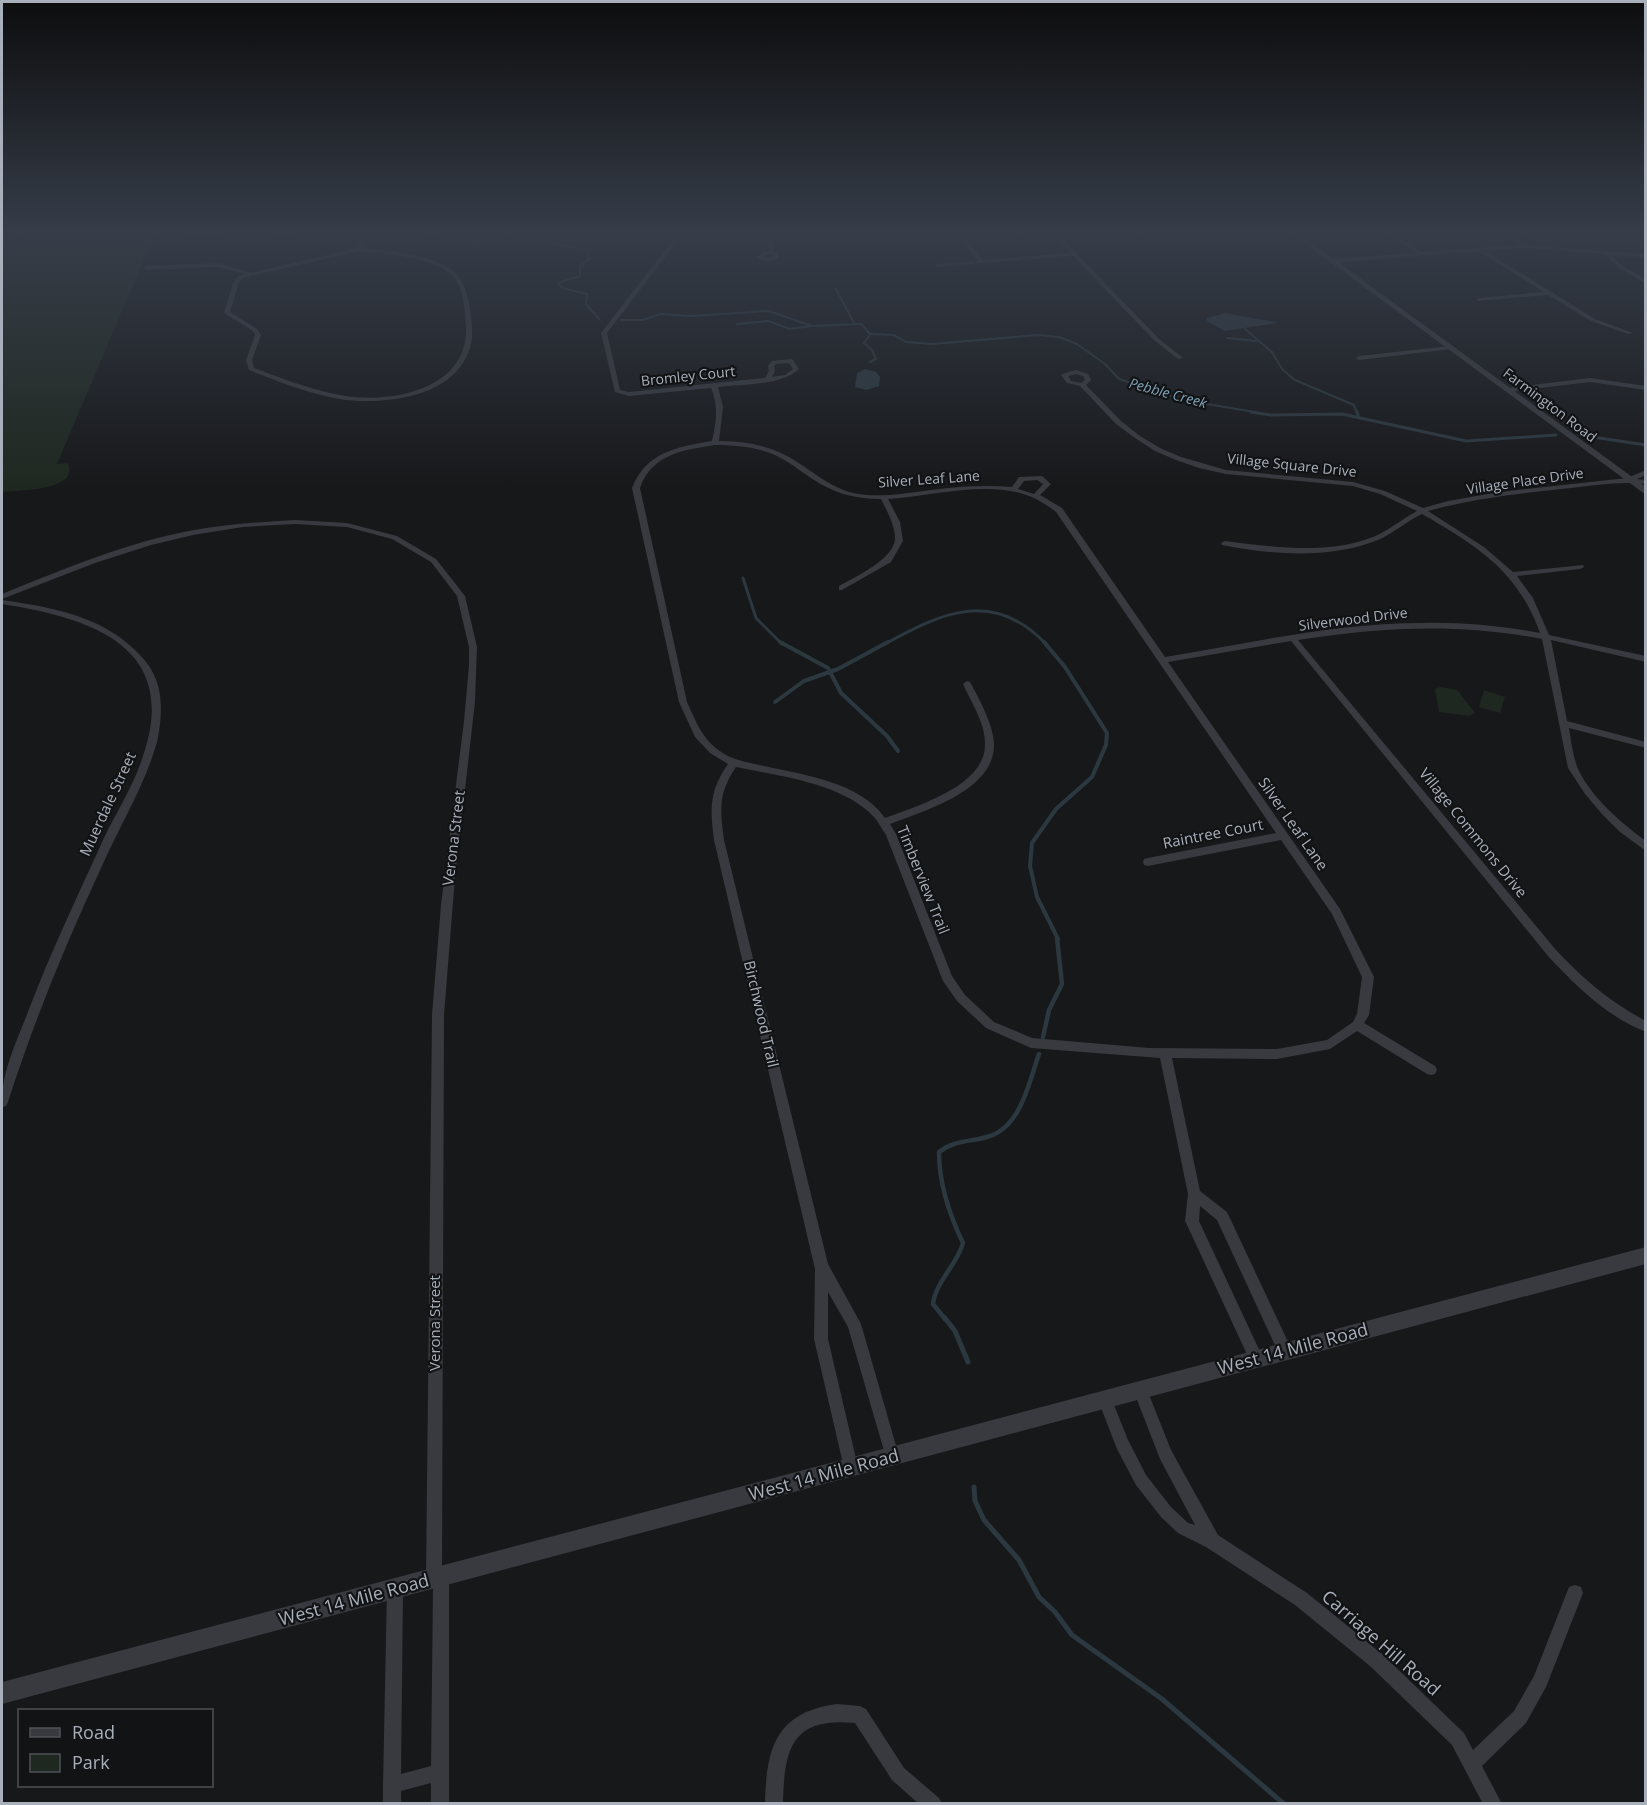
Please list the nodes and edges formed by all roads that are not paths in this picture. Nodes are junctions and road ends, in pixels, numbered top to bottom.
1 (234, 317) edge
2 (468, 317) edge
3 (613, 317) edge
4 (1135, 317) edge
5 (1407, 317) edge
6 (1589, 317) edge
7 (1630, 333) dead end
8 (1449, 348) junction
9 (1180, 358) dead end
10 (1359, 358) dead end
11 (767, 380) junction
12 (1082, 385) dead end
13 (714, 386) junction
14 (1646, 388) edge
15 (1508, 390) junction
16 (715, 443) junction
17 (1646, 472) edge
18 (1628, 480) junction
19 (1646, 482) edge
20 (1013, 490) junction
21 (1646, 492) edge
22 (1036, 496) junction
23 (884, 497) junction
24 (1425, 510) junction
25 (1225, 543) dead end
26 (1580, 567) dead end
27 (1512, 574) junction
28 (842, 588) dead end
29 (2, 597) edge
30 (2, 602) edge
31 (1547, 638) junction
32 (1294, 640) junction
33 (1646, 659) edge
34 (1162, 660) junction
35 (967, 684) dead end
36 (1563, 723) junction
37 (1646, 745) edge
38 (734, 763) junction
39 (883, 822) junction
40 (1282, 836) junction
41 (1646, 847) edge
42 (1148, 862) dead end
43 (1357, 1025) junction
44 (1646, 1027) edge
45 (1165, 1053) junction
46 (1431, 1070) dead end
47 (2, 1102) edge
48 (1194, 1194) junction
49 (1646, 1255) edge
50 (822, 1269) junction
51 (1285, 1351) junction
52 (1256, 1359) junction
53 (1141, 1392) junction
54 (1105, 1400) junction
55 (892, 1456) junction
56 (850, 1467) junction
57 (1212, 1541) junction
58 (437, 1578) junction
59 (395, 1590) junction
60 (1575, 1593) dead end
61 (2, 1693) edge
62 (1472, 1764) junction
63 (440, 1772) junction
64 (392, 1794) edge
65 (440, 1803) edge
66 (774, 1803) edge
67 (933, 1803) edge
68 (1493, 1803) edge

1 - 2 street
3 - 13 street, Bromley Court
4 - 9 street
5 - 8 street, Farmington Road
6 - 7 street
8 - 10 street
8 - 15 street, Farmington Road
11 - 11 street, Bromley Court
11 - 13 street, Bromley Court
12 - 24 street, Village Square Drive
13 - 16 street
14 - 15 street
15 - 18 street, Farmington Road
16 - 23 street, Silver Leaf Lane
16 - 38 street, Timberview Trail
17 - 18 street
18 - 19 street
18 - 21 street, Farmington Road
18 - 24 street, Village Place Drive
20 - 22 street, Silver Leaf Lane
20 - 22 street
20 - 23 street, Silver Leaf Lane
22 - 34 street, Silver Leaf Lane
23 - 28 street
24 - 25 street, Village Place Drive
24 - 27 street, Village Square Drive
26 - 27 street
27 - 31 street, Village Square Drive
29 - 58 street, Verona Street
30 - 47 street, Muerdale Street
31 - 32 street, Silverwood Drive
31 - 33 street, Silverwood Drive
31 - 36 street, Village Square Drive
32 - 34 street, Silverwood Drive
32 - 44 street, Village Commons Drive
34 - 40 street, Silver Leaf Lane
35 - 39 street
36 - 37 street
36 - 41 street, Village Square Drive
38 - 39 street, Timberview Trail
38 - 50 street, Birchwood Trail
39 - 45 street, Timberview Trail
40 - 42 street, Raintree Court
40 - 43 street, Silver Leaf Lane
43 - 45 street
43 - 46 street
45 - 48 street
48 - 51 street
48 - 52 street
49 - 51 street, West 14 Mile Road
50 - 55 street, Birchwood Trail
50 - 56 street, Birchwood Trail
51 - 52 street, West 14 Mile Road
52 - 53 street, West 14 Mile Road
53 - 54 street, West 14 Mile Road
53 - 57 street, Carriage Hill Road
54 - 55 street, West 14 Mile Road
54 - 57 street, Carriage Hill Road
55 - 56 street, West 14 Mile Road
56 - 58 street, West 14 Mile Road
57 - 62 street, Carriage Hill Road
58 - 59 street, West 14 Mile Road
58 - 63 street, Verona Street
59 - 61 street, West 14 Mile Road
59 - 64 street
60 - 62 street
62 - 68 street, Carriage Hill Road
63 - 64 street
63 - 65 street, Verona Street
66 - 67 street

